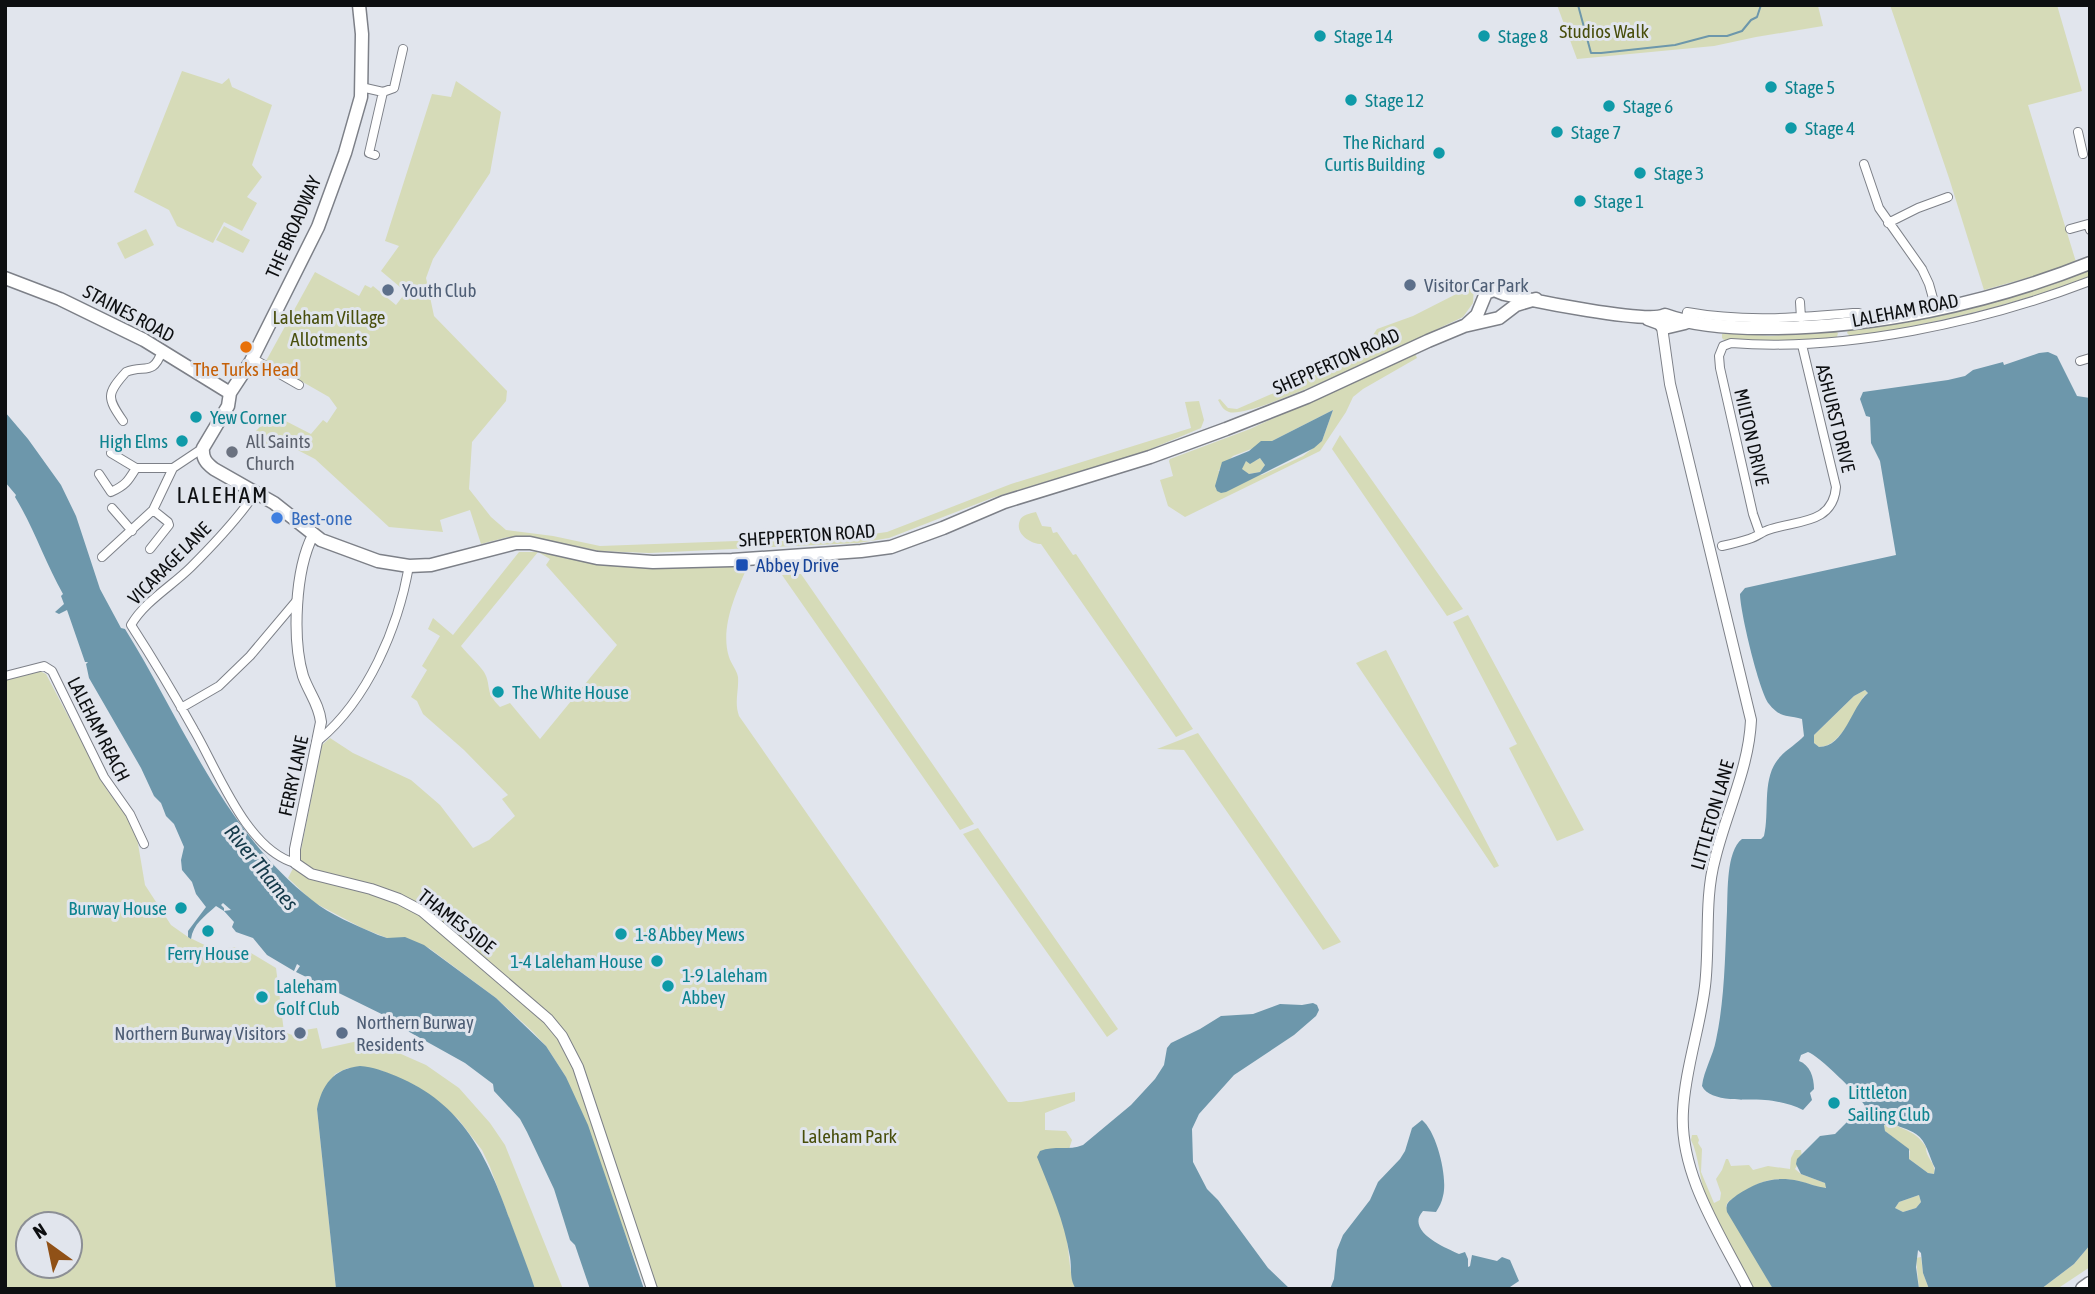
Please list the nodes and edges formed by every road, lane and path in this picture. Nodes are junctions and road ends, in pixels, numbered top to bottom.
1 (359, 5) edge
2 (403, 49) dead end
3 (361, 87) junction
4 (383, 92) junction
5 (2078, 132) dead end
6 (2085, 142) edge
7 (2083, 154) dead end
8 (374, 155) dead end
9 (1864, 164) dead end
10 (1948, 197) dead end
11 (1888, 223) junction
12 (2070, 229) dead end
13 (2090, 230) edge
14 (2090, 263) edge
15 (5, 278) edge
16 (2089, 285) edge
17 (1504, 294) junction
18 (1536, 299) junction
19 (1800, 302) dead end
20 (1482, 304) junction
21 (1936, 309) junction
22 (1508, 310) junction
23 (1493, 318) junction
24 (1801, 318) junction
25 (1665, 323) junction
26 (1685, 323) junction
27 (1864, 323) junction
28 (1844, 325) junction
29 (1464, 326) junction
30 (1847, 340) junction
31 (1802, 345) junction
32 (1723, 346) joint
33 (162, 351) junction
34 (253, 358) junction
35 (2090, 358) edge
36 (2080, 361) dead end
37 (299, 385) dead end
38 (230, 393) junction
39 (123, 421) dead end
40 (203, 448) junction
41 (111, 453) dead end
42 (185, 462) junction
43 (210, 466) junction
44 (136, 468) junction
45 (173, 468) junction
46 (99, 474) dead end
47 (256, 492) junction
48 (112, 508) dead end
49 (153, 510) junction
50 (132, 531) junction
51 (1760, 534) junction
52 (313, 535) junction
53 (1722, 546) dead end
54 (150, 549) dead end
55 (102, 557) dead end
56 (409, 566) junction
57 (299, 598) junction
58 (131, 625) joint
59 (5, 676) edge
60 (180, 708) junction
61 (319, 740) junction
62 (144, 844) dead end
63 (295, 863) junction
64 (2090, 1284) edge
65 (652, 1289) edge
66 (1748, 1289) edge
67 (2083, 1289) edge

1 - 3 main road, THE BROADWAY
2 - 4 street
3 - 4 street
3 - 34 main road, THE BROADWAY
4 - 8 street
5 - 6 street
6 - 7 street
9 - 11 street
10 - 11 street
11 - 21 street
12 - 13 street
14 - 21 main road, LALEHAM ROAD
15 - 33 main road, STAINES ROAD
16 - 30 street, LALEHAM ROAD
17 - 18 main road
17 - 20 main road, SHEPPERTON ROAD
17 - 22 main road
18 - 22 main road, SHEPPERTON ROAD
18 - 25 main road
19 - 24 street
20 - 23 main road
20 - 29 main road, SHEPPERTON ROAD
21 - 27 main road, LALEHAM ROAD
22 - 23 main road, SHEPPERTON ROAD
23 - 29 main road, SHEPPERTON ROAD
24 - 26 street, LALEHAM ROAD
24 - 27 street, LALEHAM ROAD
25 - 26 main road, LALEHAM ROAD
25 - 66 street, LITTLETON LANE
26 - 28 main road, LALEHAM ROAD
27 - 28 main road, LALEHAM ROAD
28 - 30 street
29 - 56 main road, SHEPPERTON ROAD
30 - 31 street, LALEHAM ROAD
31 - 32 street, LALEHAM ROAD
31 - 51 street, ASHURST DRIVE
32 - 51 street, MILTON DRIVE
33 - 38 main road, STAINES ROAD
33 - 39 street
34 - 37 street
34 - 38 main road, THE BROADWAY
35 - 36 street
38 - 40 main road, THE BROADWAY
40 - 42 street, THE BROADWAY
40 - 43 main road
41 - 44 street
42 - 43 street, SHEPPERTON ROAD
42 - 45 street, THE BROADWAY
43 - 47 main road, SHEPPERTON ROAD
44 - 45 street
44 - 46 street
45 - 49 street
47 - 52 main road, SHEPPERTON ROAD
47 - 58 street, VICARAGE LANE
48 - 50 street
49 - 50 street
49 - 54 street
50 - 55 street
51 - 53 street, ASHURST DRIVE
52 - 56 main road, SHEPPERTON ROAD
52 - 57 street, FERRY LANE
56 - 61 street
57 - 60 street
57 - 61 street, FERRY LANE
58 - 60 street, THAMES SIDE
59 - 62 street, LALEHAM REACH
60 - 63 street, THAMES SIDE
61 - 63 street, FERRY LANE
63 - 65 street, THAMES SIDE
64 - 67 highway

